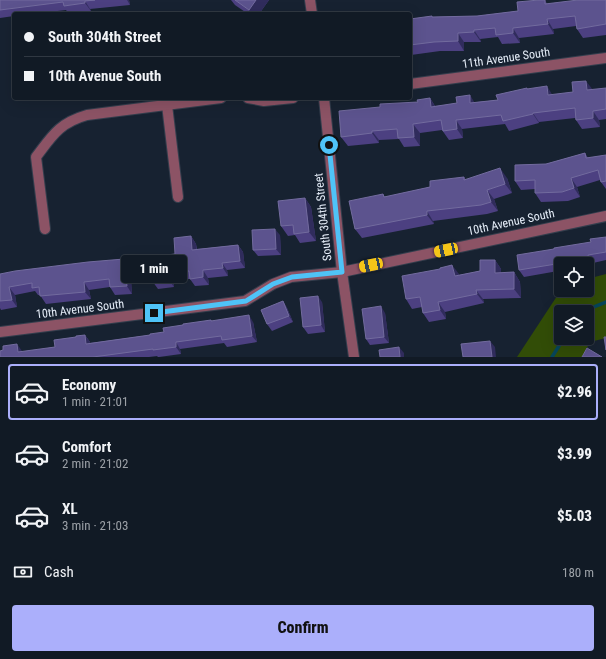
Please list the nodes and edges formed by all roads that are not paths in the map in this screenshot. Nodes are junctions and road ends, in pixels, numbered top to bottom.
1 (310, 0) edge
2 (312, 12) edge
3 (606, 58) edge
4 (412, 84) edge
5 (206, 100) edge
6 (259, 100) edge
7 (274, 100) edge
8 (324, 100) edge
9 (167, 105) junction
10 (178, 197) dead end
11 (606, 216) edge
12 (45, 229) dead end
13 (342, 272) junction
14 (0, 332) edge
15 (354, 357) edge

1 - 2 street
3 - 4 street, 11th Avenue South
5 - 9 street
6 - 7 street
8 - 13 street, South 304th Street
9 - 10 street
9 - 12 street
11 - 13 street, 10th Avenue South
13 - 14 street, 10th Avenue South
13 - 15 street, South 304th Street

